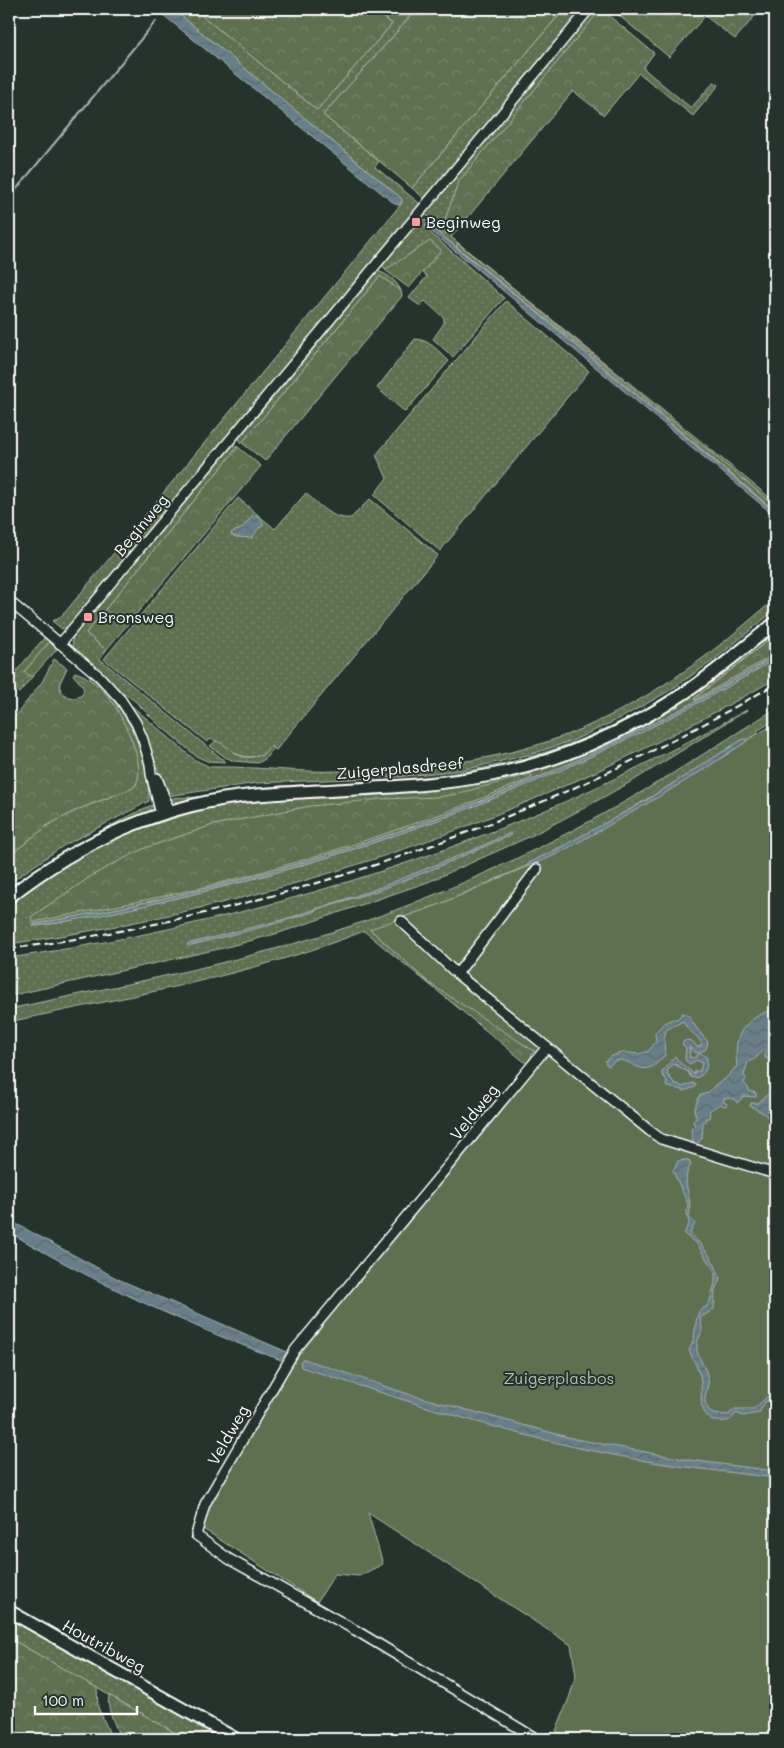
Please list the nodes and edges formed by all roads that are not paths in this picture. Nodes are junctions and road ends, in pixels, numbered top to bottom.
1 (589, 9) edge
2 (9, 601) edge
3 (775, 622) edge
4 (60, 644) junction
5 (165, 814) junction
6 (537, 869) dead end
7 (9, 897) edge
8 (401, 921) dead end
9 (458, 974) junction
10 (547, 1047) junction
11 (775, 1174) edge
12 (9, 1611) edge
13 (236, 1739) edge
14 (537, 1739) edge

1 - 4 street, Beginweg
2 - 4 street
3 - 5 main road, Zuigerplasdreef
4 - 5 street
5 - 7 main road, Zuigerplasdreef
6 - 9 street
8 - 9 street
9 - 10 street
10 - 11 street
10 - 14 street, Veldweg
12 - 13 main road, Houtribweg

